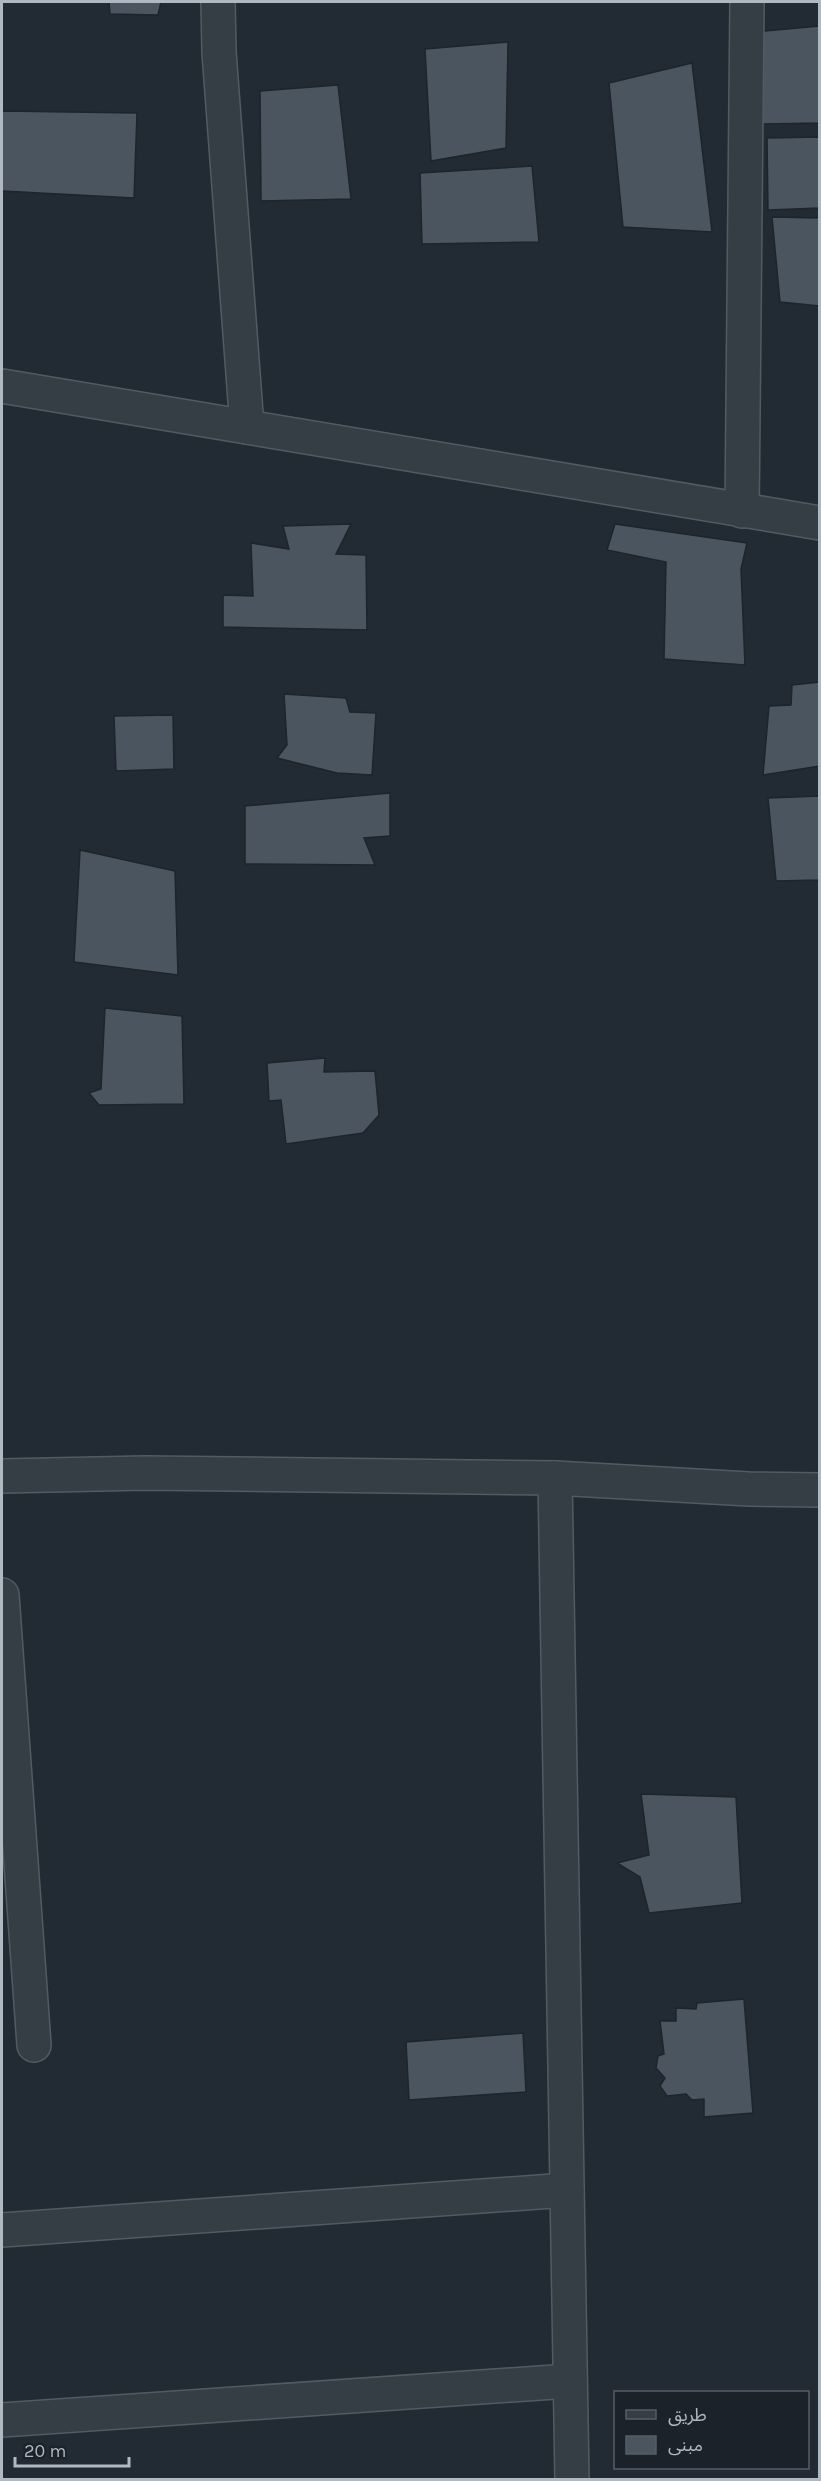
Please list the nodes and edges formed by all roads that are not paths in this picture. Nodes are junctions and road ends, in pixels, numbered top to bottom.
1 (218, 2) edge
2 (747, 2) edge
3 (2, 386) edge
4 (247, 427) junction
5 (742, 511) junction
6 (819, 523) edge
7 (2, 1476) edge
8 (555, 1478) junction
9 (819, 1490) edge
10 (2, 1595) edge
11 (34, 2045) dead end
12 (567, 2190) junction
13 (2, 2229) edge
14 (569, 2381) junction
15 (2, 2420) edge
16 (572, 2480) edge

1 - 4 street
2 - 5 street
3 - 4 street
4 - 5 street
5 - 6 street
7 - 8 street
8 - 9 street
8 - 12 street
10 - 11 street
12 - 13 street
12 - 14 street
14 - 15 street
14 - 16 street

